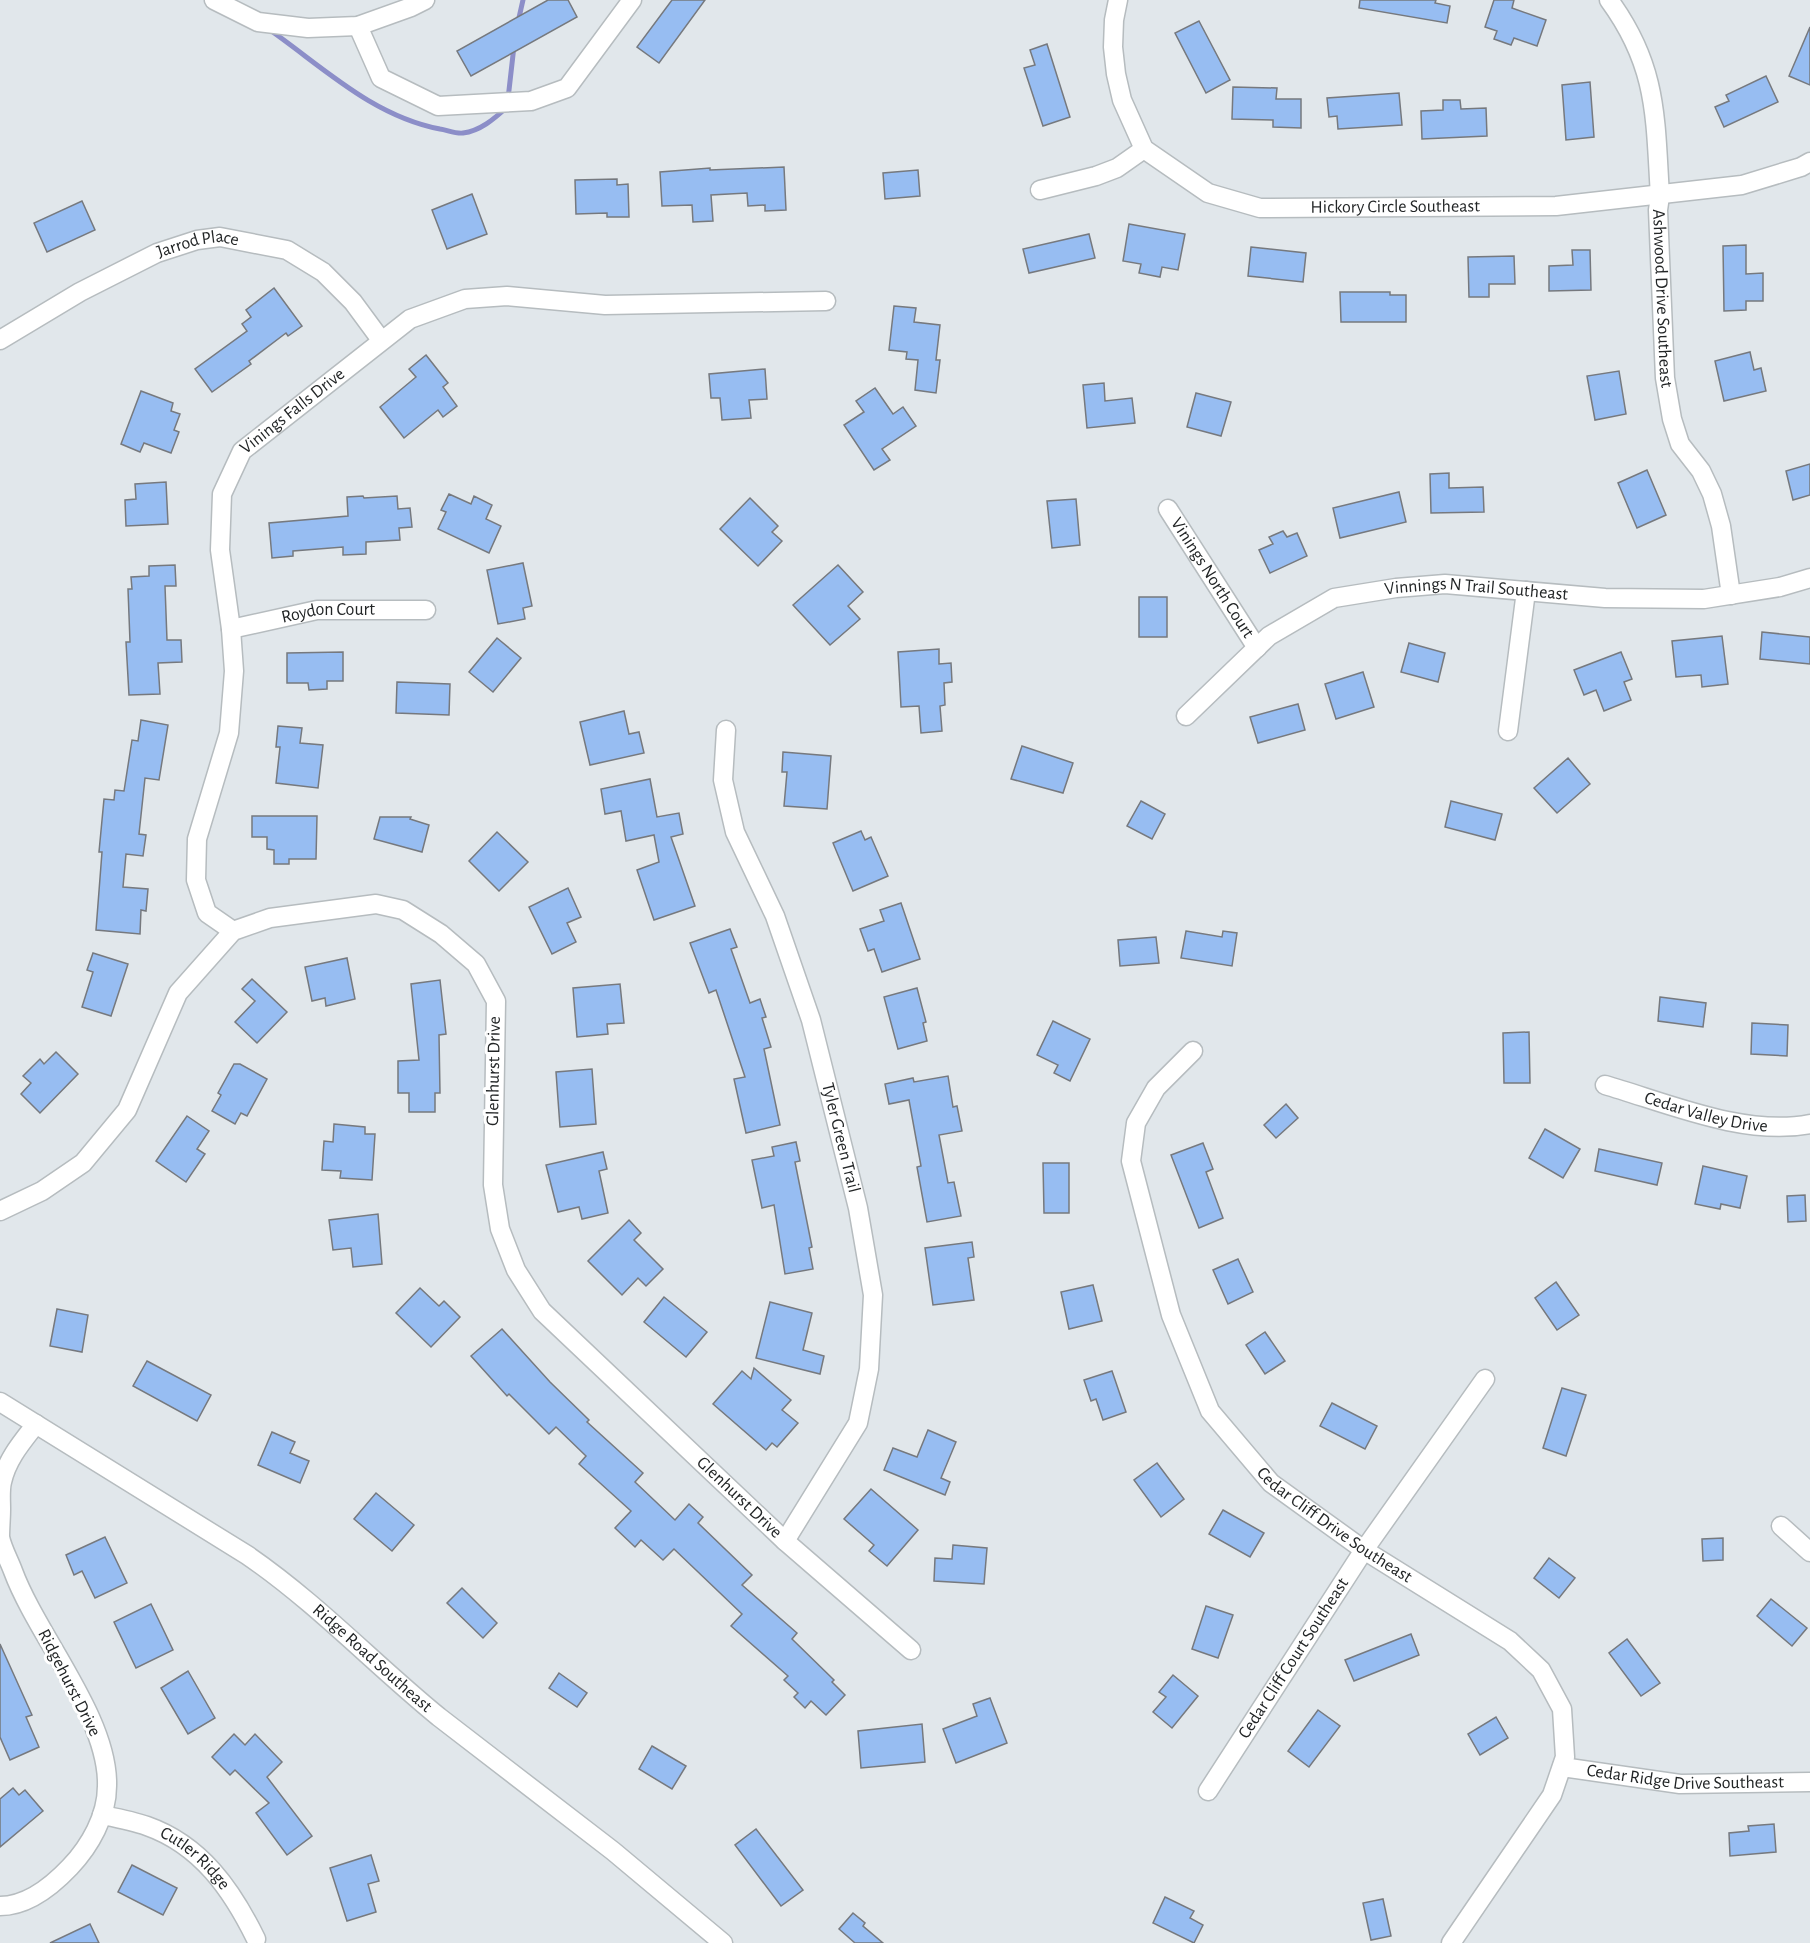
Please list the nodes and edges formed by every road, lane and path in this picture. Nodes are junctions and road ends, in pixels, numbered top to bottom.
1 (214, 0) edge
2 (425, 0) edge
3 (632, 0) edge
4 (1118, 0) edge
5 (1609, 0) edge
6 (358, 26) junction
7 (1144, 149) junction
8 (1810, 162) edge
9 (1040, 190) dead end
10 (1660, 196) junction
11 (826, 301) dead end
12 (0, 340) edge
13 (381, 340) junction
14 (1168, 509) dead end
15 (1810, 578) edge
16 (1526, 591) junction
17 (1731, 595) junction
18 (426, 610) dead end
19 (231, 629) junction
20 (1257, 648) junction
21 (1186, 716) dead end
22 (726, 730) dead end
23 (1508, 731) dead end
24 (233, 931) junction
25 (1193, 1052) dead end
26 (1605, 1085) dead end
27 (1810, 1124) edge
28 (0, 1212) edge
29 (1485, 1379) dead end
30 (0, 1402) edge
31 (36, 1424) junction
32 (1781, 1526) dead end
33 (785, 1541) junction
34 (1364, 1550) junction
35 (1810, 1552) edge
36 (910, 1650) dead end
37 (1562, 1767) junction
38 (1810, 1782) edge
39 (1208, 1791) dead end
40 (102, 1815) junction
41 (0, 1906) edge
42 (256, 1939) dead end
43 (723, 1943) edge
44 (1451, 1943) edge

1 - 6 street
2 - 6 street
3 - 6 street
4 - 7 street
5 - 10 street, Ashwood Drive Southeast
7 - 9 street
7 - 10 street, Hickory Circle Southeast
8 - 10 street, Hickory Circle Southeast
10 - 17 street, Ashwood Drive Southeast
11 - 13 street, Vinings Falls Drive
12 - 13 street, Jarrod Place
13 - 19 street, Vinings Falls Drive
14 - 20 street, Vinings North Court
15 - 17 street, Vinnings N Trail Southeast
16 - 17 street, Vinnings N Trail Southeast
16 - 20 street, Vinnings N Trail Southeast
16 - 23 street
18 - 19 street, Roydon Court
19 - 24 street, Vinings Falls Drive
20 - 21 street, Vinnings N Trail Southeast
22 - 33 street, Tyler Green Trail
24 - 28 street, Glenhurst Drive
24 - 33 street, Glenhurst Drive
25 - 34 street, Cedar Cliff Drive Southeast
26 - 27 street, Cedar Valley Drive
29 - 34 street, Cedar Cliff Court Southeast
30 - 31 street, Ridge Road Southeast
31 - 40 street, Ridgehurst Drive
31 - 43 street, Ridge Road Southeast
32 - 35 street
33 - 36 street, Glenhurst Drive
34 - 37 street, Cedar Cliff Drive Southeast
34 - 39 street, Cedar Cliff Court Southeast
37 - 38 street, Cedar Ridge Drive Southeast
37 - 44 street, Cedar Cliff Drive Southeast
40 - 41 street, Ridgehurst Drive
40 - 42 street, Cutler Ridge

